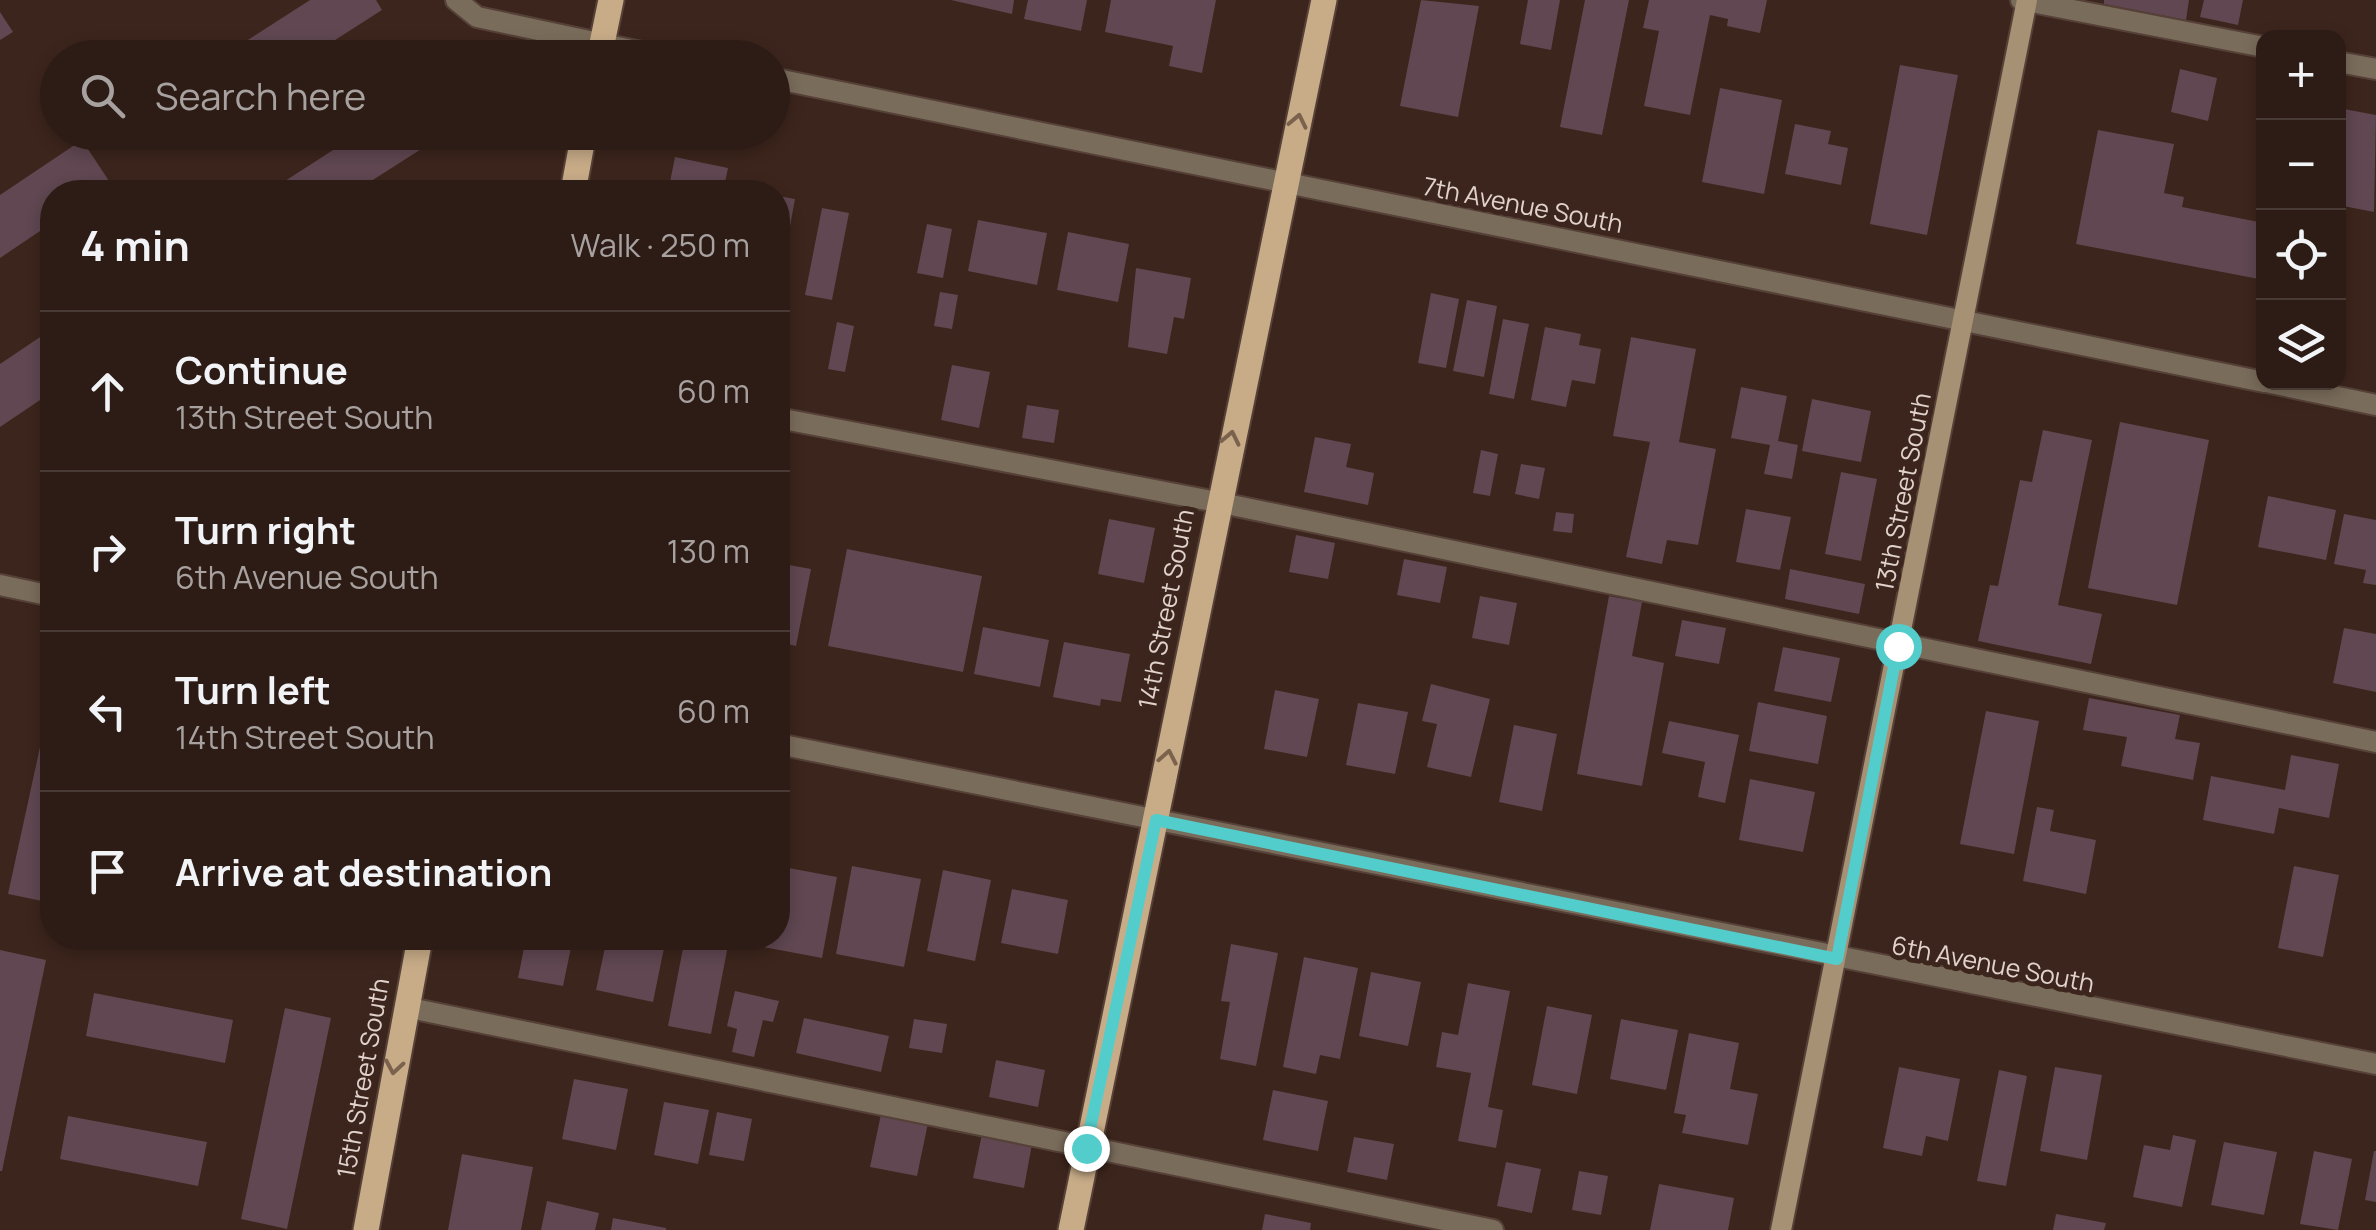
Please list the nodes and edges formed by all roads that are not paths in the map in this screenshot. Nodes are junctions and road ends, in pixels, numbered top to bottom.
1 (456, 0) edge
2 (611, 0) edge
3 (1324, 0) edge
4 (2025, 0) edge
5 (561, 40) edge
6 (602, 40) edge
7 (2256, 45) edge
8 (2346, 63) edge
9 (2376, 69) edge
10 (790, 82) edge
11 (580, 150) edge
12 (574, 180) edge
13 (1285, 182) junction
14 (1963, 320) junction
15 (2256, 380) edge
16 (2304, 390) edge
17 (2376, 405) edge
18 (790, 420) edge
19 (1217, 502) junction
20 (0, 585) edge
21 (40, 593) edge
22 (1898, 646) junction
23 (2376, 742) edge
24 (790, 746) edge
25 (1156, 820) junction
26 (417, 950) edge
27 (1837, 959) junction
28 (405, 1007) junction
29 (2376, 1064) edge
30 (1086, 1148) junction
31 (366, 1230) edge
32 (1071, 1230) edge
33 (1492, 1230) edge
34 (1781, 1230) edge

1 - 5 street
2 - 6 main road
13 -> 3 main road, 14th Street South
4 - 7 street
4 - 14 street, 13th Street South
8 - 9 street
10 - 13 street, 7th Avenue South
11 - 12 main road
13 - 14 street, 7th Avenue South
19 -> 13 main road, 14th Street South
14 - 15 street, 7th Avenue South
14 - 22 street, 13th Street South
16 - 17 street, 7th Avenue South
18 - 19 street
19 - 22 street
25 -> 19 main road, 14th Street South
20 - 21 street
22 - 23 street
22 - 27 street, 13th Street South
24 - 25 street, 6th Avenue South
25 - 27 street, 6th Avenue South
25 - 30 main road, 14th Street South
26 - 28 main road, 15th Street South
27 - 29 street, 6th Avenue South
27 - 34 street, 13th Street South
28 - 30 street
28 -> 31 main road, 15th Street South
30 - 32 main road, 14th Street South
30 - 33 street

